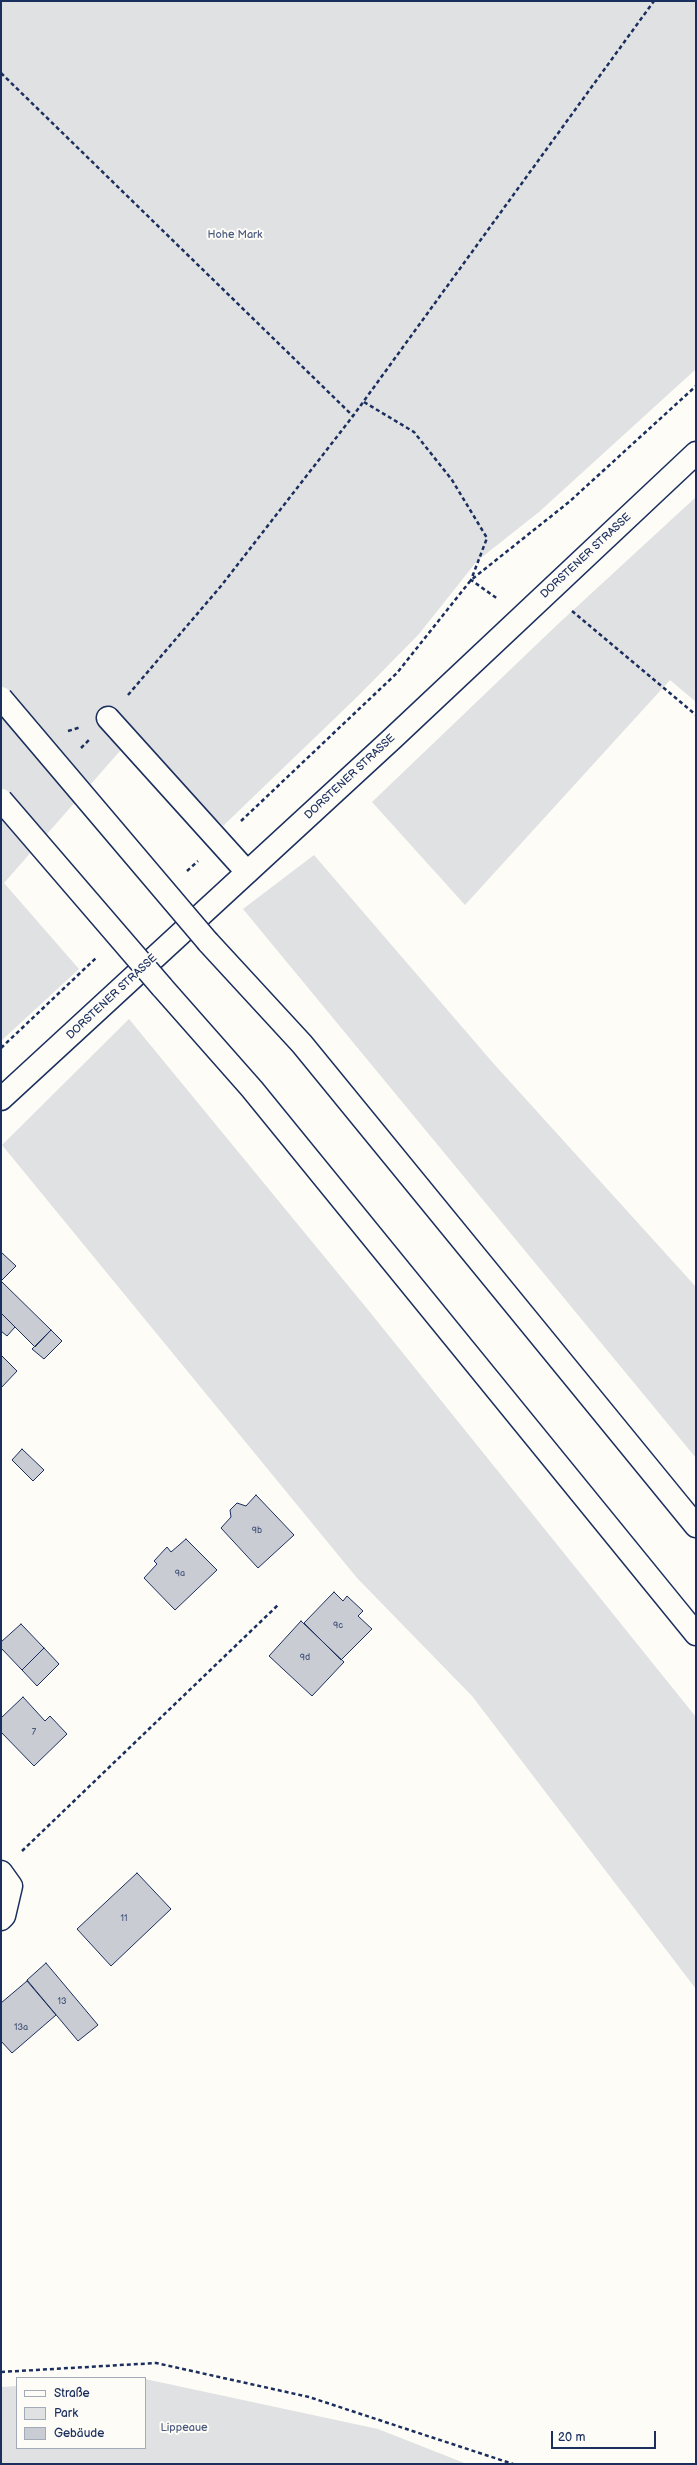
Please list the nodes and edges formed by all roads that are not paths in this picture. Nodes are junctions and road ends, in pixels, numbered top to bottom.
1 (696, 453) edge
2 (1, 698) edge
3 (108, 718) road end
4 (1, 800) edge
5 (248, 872) junction
6 (1, 1099) edge
7 (696, 1526) edge
8 (696, 1634) edge
9 (1, 1872) edge
10 (1, 1918) edge

1 - 5 main road, DORSTENER STRASSE
2 - 7 main road, bridge
3 - 5 main road
4 - 8 main road, bridge
5 - 6 main road, DORSTENER STRASSE
9 - 10 main road

